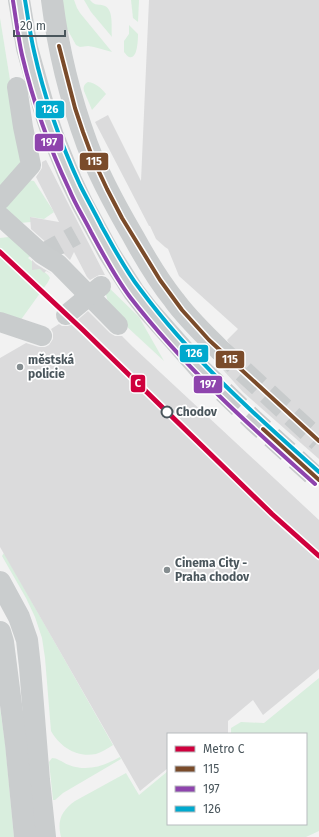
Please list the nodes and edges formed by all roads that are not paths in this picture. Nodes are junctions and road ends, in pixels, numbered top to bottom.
1 (19, 0) edge
2 (52, 0) edge
3 (17, 87) dead end
4 (0, 200) edge
5 (0, 216) edge
6 (8, 231) edge
7 (95, 290) junction
8 (66, 315) dead end
9 (0, 322) edge
10 (118, 325) dead end
11 (42, 336) dead end
12 (219, 349) tunnel mouth
13 (200, 369) tunnel mouth
14 (0, 582) edge
15 (0, 632) edge
16 (25, 837) edge
17 (45, 837) edge

1 - 13 main road
2 - 12 main road
3 - 4 street
5 - 6 street
6 - 7 street
7 - 8 street
7 - 10 street
9 - 11 street
14 - 17 main road
15 - 16 main road

